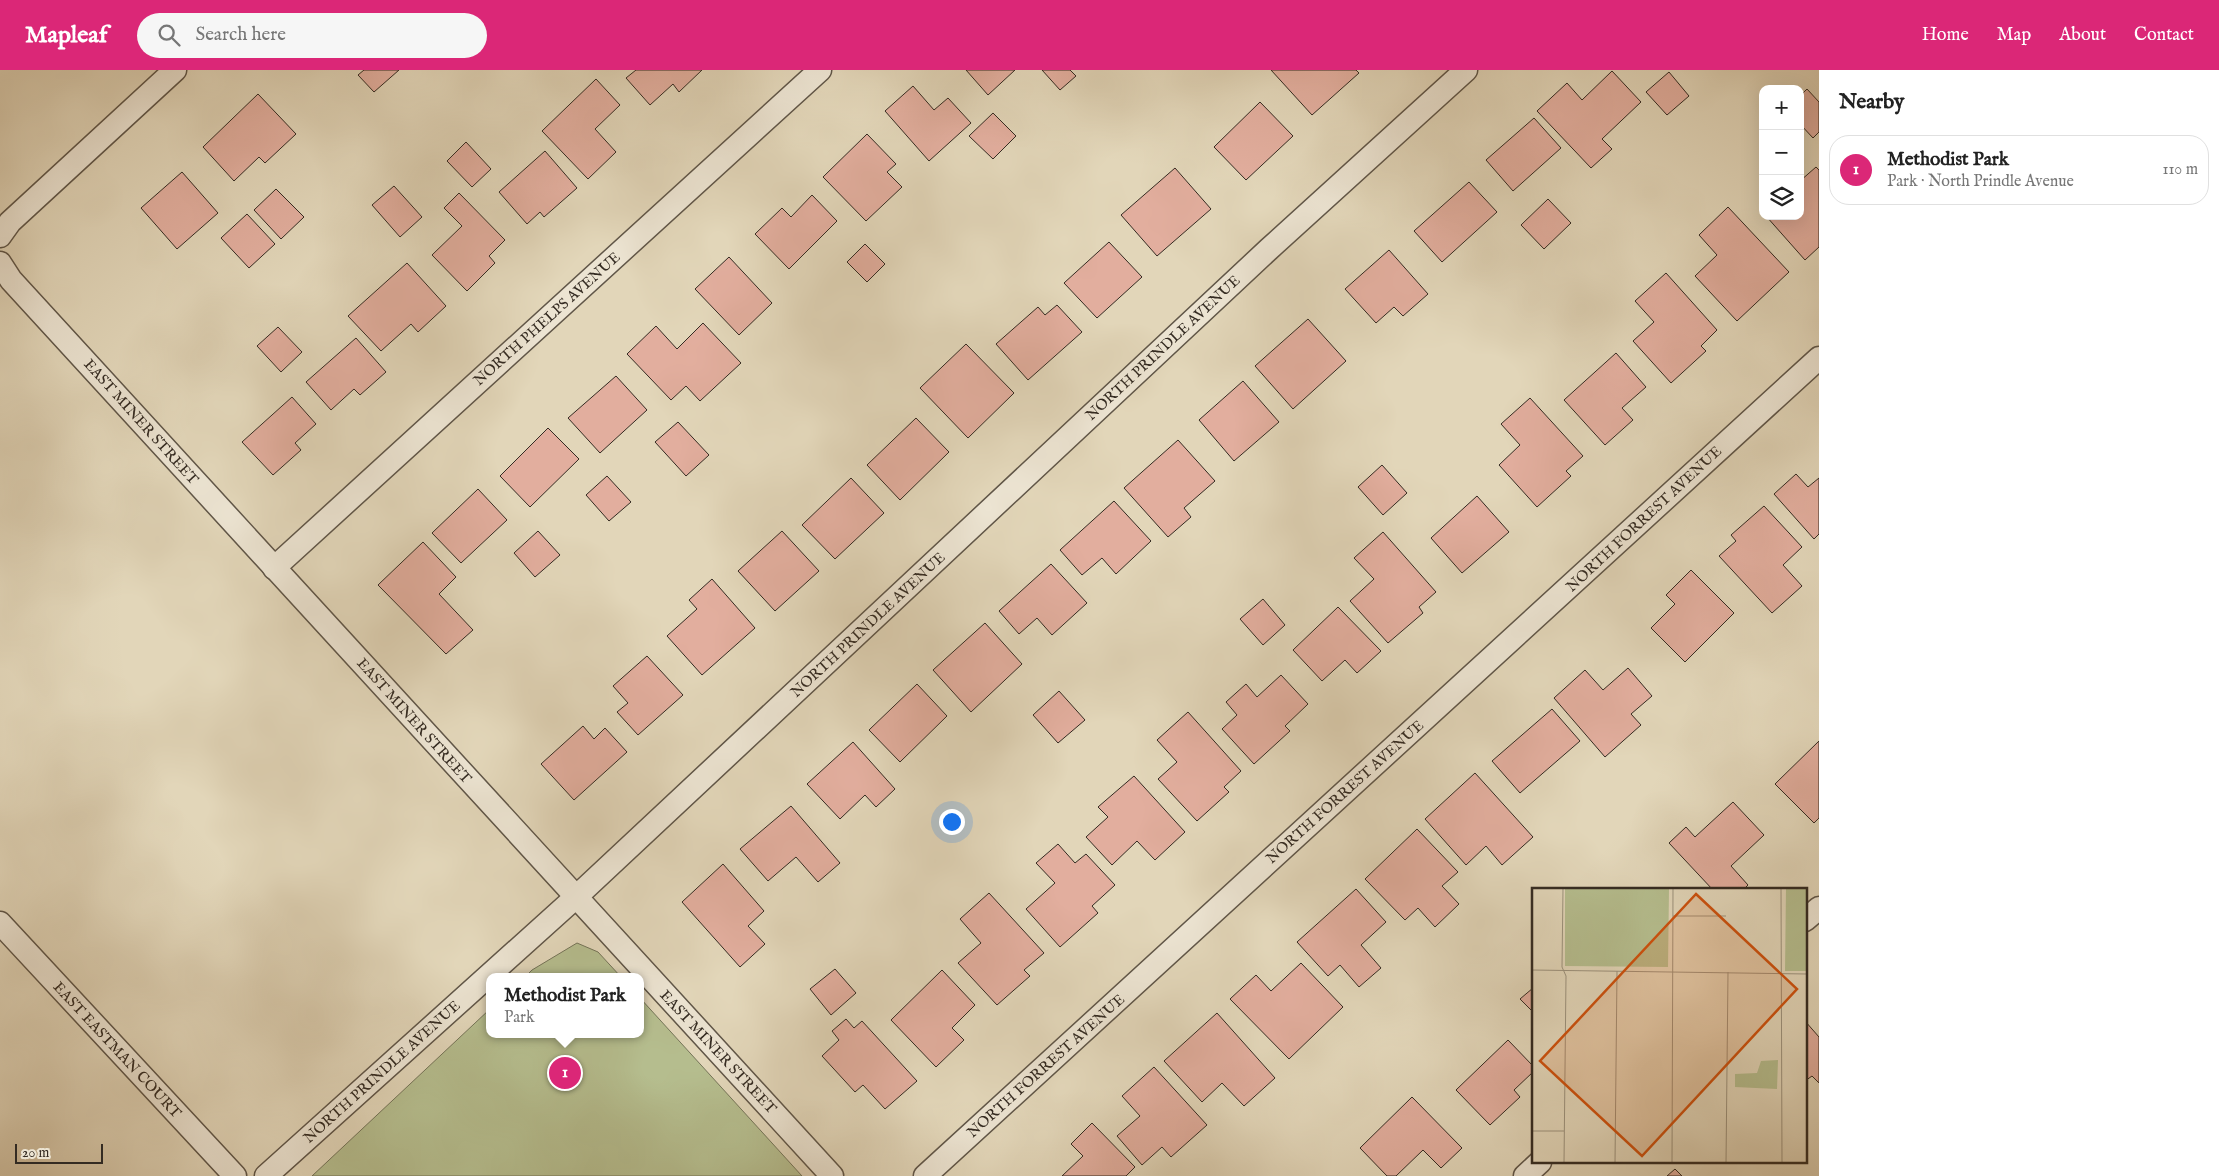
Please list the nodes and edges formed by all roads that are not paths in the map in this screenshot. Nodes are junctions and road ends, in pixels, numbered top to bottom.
1 (175, 70) edge
2 (820, 70) edge
3 (1466, 70) edge
4 (0, 236) edge
5 (0, 263) edge
6 (1819, 358) edge
7 (274, 568) junction
8 (576, 897) junction
9 (1819, 908) edge
10 (1806, 919) edge
11 (0, 924) edge
12 (492, 973) edge
13 (486, 978) edge
14 (1538, 1164) edge
15 (235, 1176) edge
16 (266, 1176) edge
17 (832, 1176) edge
18 (926, 1176) edge
19 (1525, 1176) edge

1 - 4 street
2 - 7 street, NORTH PHELPS AVENUE
3 - 8 street, NORTH PRINDLE AVENUE
5 - 7 street, EAST MINER STREET
6 - 18 street, NORTH FORREST AVENUE
7 - 8 street, EAST MINER STREET
8 - 12 street, NORTH PRINDLE AVENUE
8 - 17 street, EAST MINER STREET
9 - 10 street
11 - 15 street, EAST EASTMAN COURT
13 - 16 street, NORTH PRINDLE AVENUE
14 - 19 street

